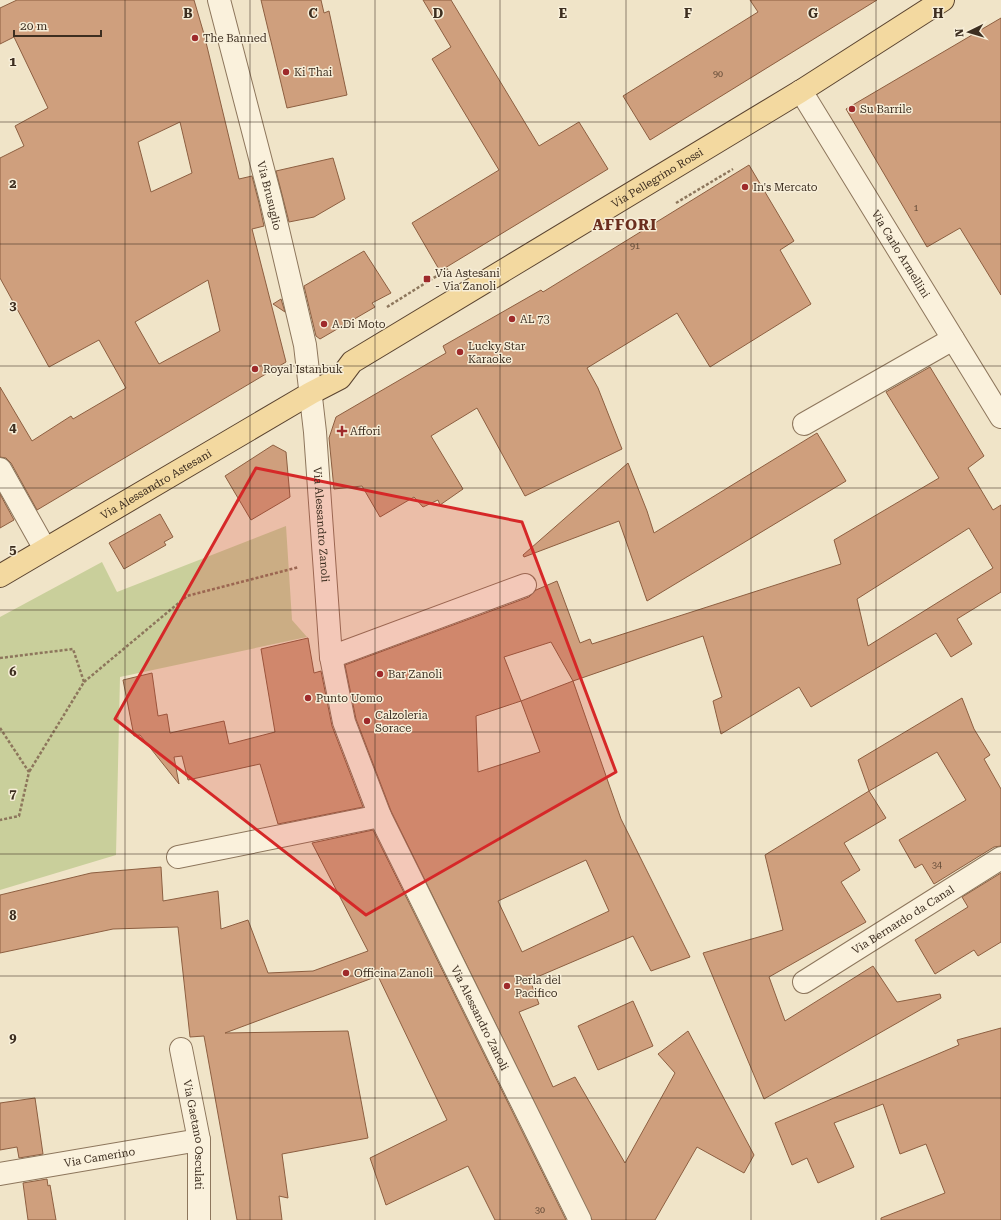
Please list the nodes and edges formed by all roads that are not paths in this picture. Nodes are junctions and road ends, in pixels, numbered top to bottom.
1 (219, 0) edge
2 (936, 2) edge
3 (801, 91) junction
4 (953, 339) junction
5 (311, 393) junction
6 (1001, 417) edge
7 (804, 424) dead end
8 (0, 469) edge
9 (45, 550) junction
10 (0, 576) edge
11 (525, 585) dead end
12 (331, 657) junction
13 (380, 816) junction
14 (178, 856) dead end
15 (1001, 858) edge
16 (804, 982) dead end
17 (181, 1049) dead end
18 (199, 1140) junction
19 (0, 1174) edge
20 (199, 1220) edge
21 (580, 1220) edge

1 - 5 street, Via Brusuglio
2 - 3 main road, Via Pellegrino Rossi
3 - 4 street, Via Carlo Armellini
3 - 5 main road, Via Pellegrino Rossi
4 - 6 street, Via Carlo Armellini
4 - 7 street
5 - 9 main road, Via Alessandro Astesani
5 - 12 street, Via Alessandro Zanoli
8 - 9 street
9 - 10 main road, Via Alessandro Astesani
11 - 12 street
12 - 13 street, Via Alessandro Zanoli
13 - 14 street
13 - 21 street, Via Alessandro Zanoli
15 - 16 street, Via Bernardo da Canal
17 - 18 street, Via Gaetano Osculati
18 - 19 street, Via Camerino
18 - 20 street, Via Gaetano Osculati

